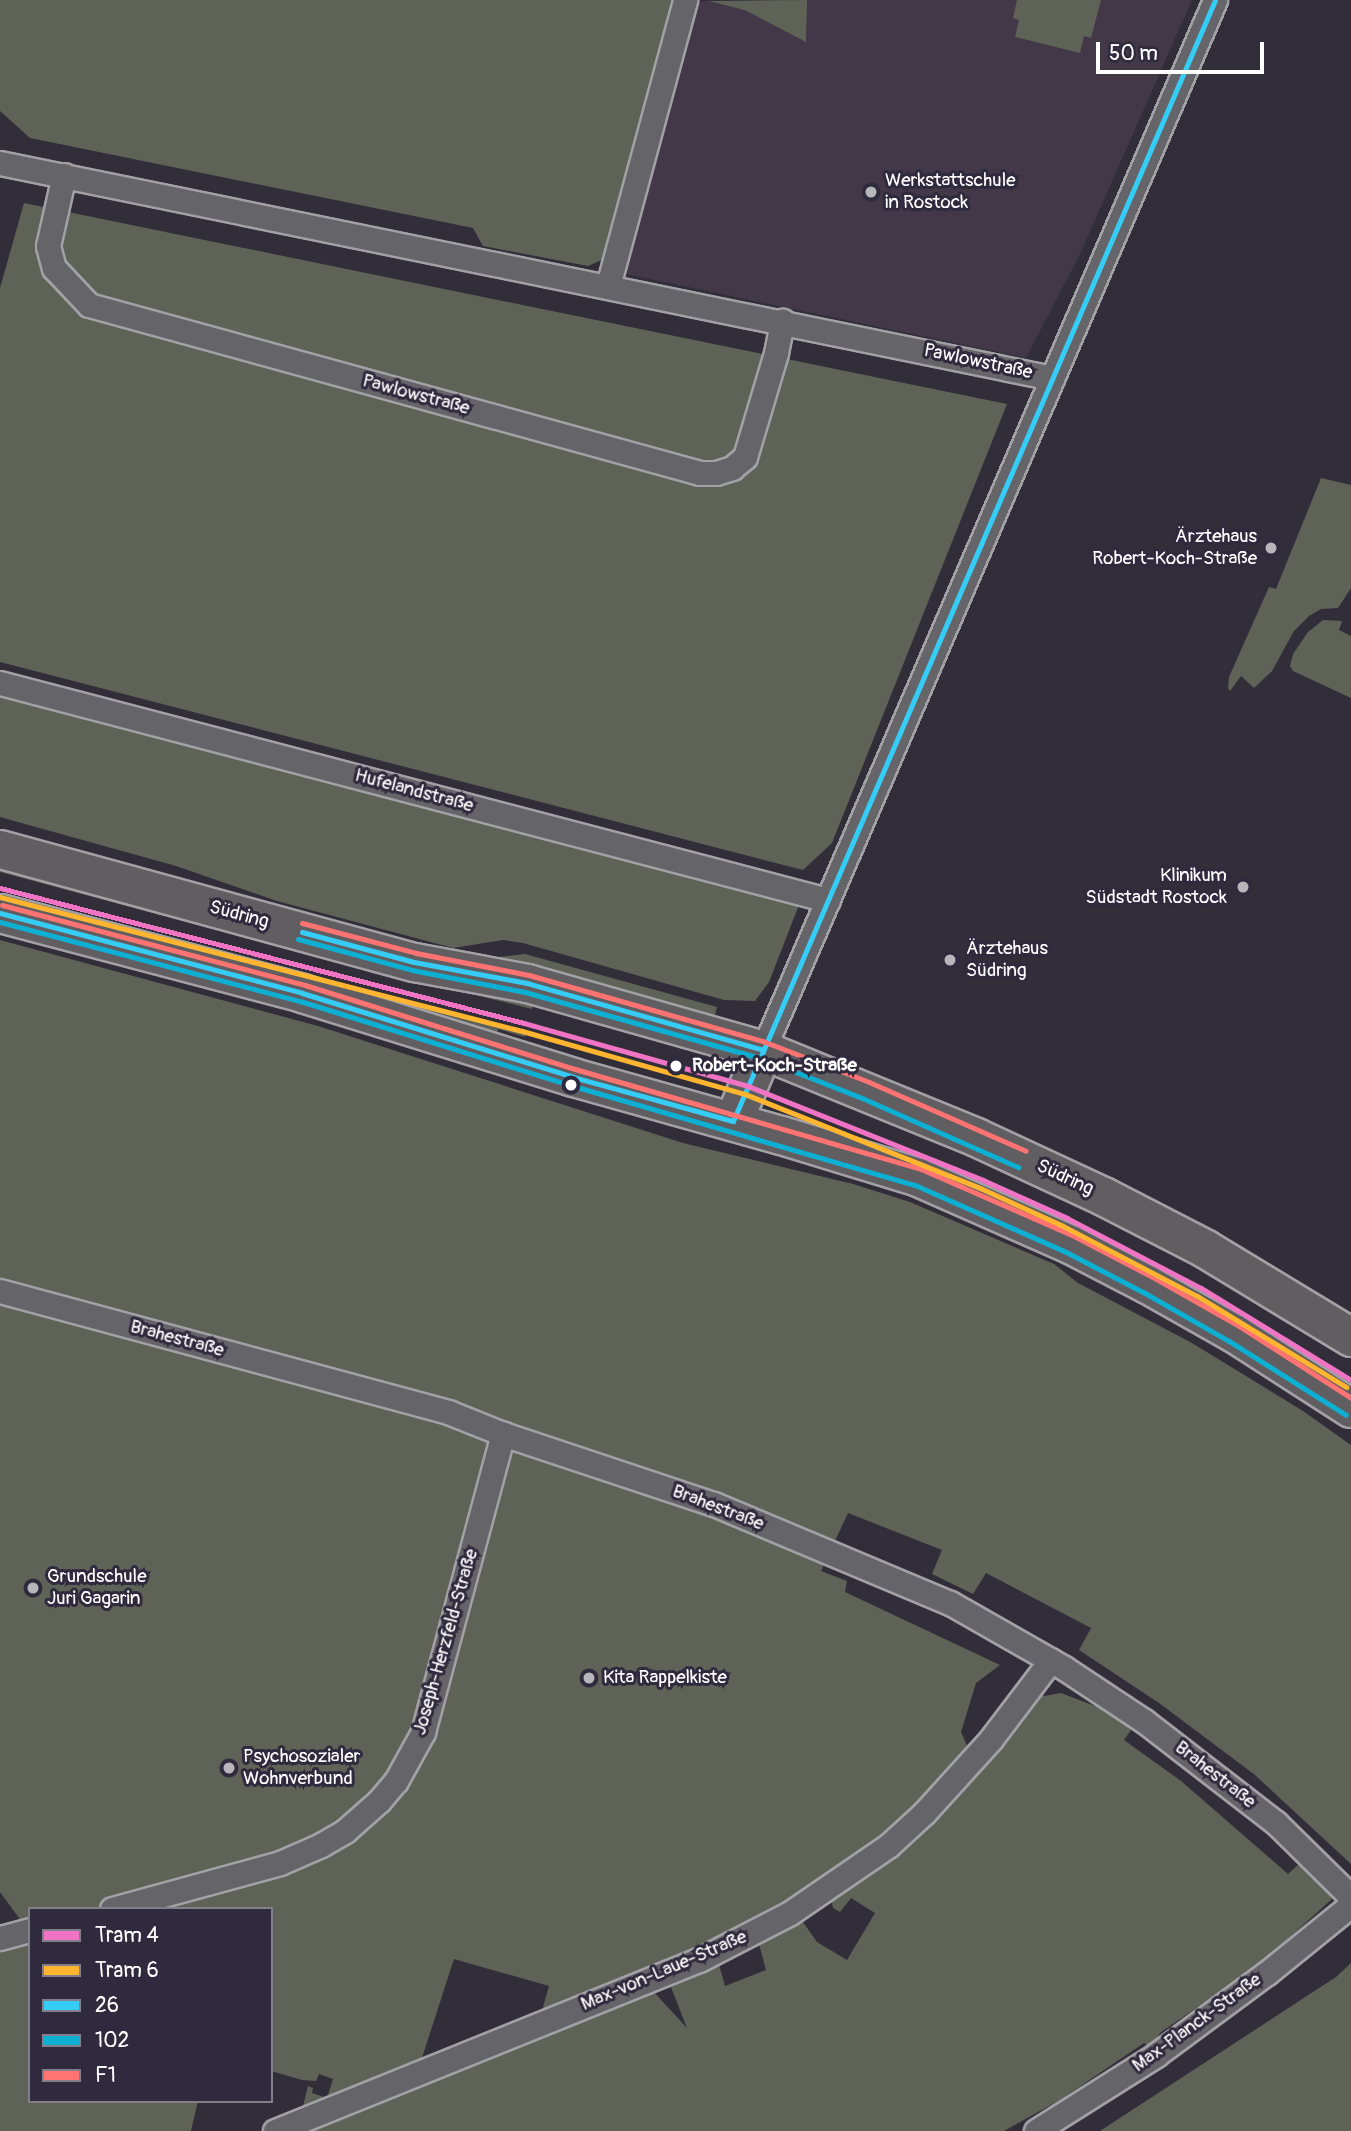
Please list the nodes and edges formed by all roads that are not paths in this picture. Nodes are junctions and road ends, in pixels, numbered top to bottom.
1 (685, 0) edge
2 (1215, 0) edge
3 (0, 163) edge
4 (64, 175) junction
5 (608, 286) junction
6 (782, 321) junction
7 (1052, 378) junction
8 (0, 683) edge
9 (0, 849) edge
10 (828, 900) junction
11 (0, 913) edge
12 (763, 1050) junction
13 (733, 1121) junction
14 (0, 1291) edge
15 (1351, 1337) edge
16 (1351, 1408) edge
17 (503, 1434) junction
18 (1051, 1660) junction
19 (1351, 1897) edge
20 (1351, 1905) edge
21 (119, 1907) edge
22 (28, 1931) edge
23 (0, 1938) edge
24 (275, 2131) edge
25 (1035, 2131) edge

1 - 5 street
2 - 7 street
3 - 4 street, Pawlowstraße
4 - 5 street, Pawlowstraße
4 - 6 street, Pawlowstraße
5 - 6 street, Pawlowstraße
6 - 7 street, Pawlowstraße
7 - 10 street
8 - 10 street, Hufelandstraße
9 - 12 main road, Südring
10 - 12 street
11 - 13 main road
12 - 13 main road
12 - 15 main road, Südring
13 - 16 main road
14 - 17 street, Brahestraße
17 - 18 street, Brahestraße
17 - 21 street, Joseph-Herzfeld-Straße
18 - 19 street, Brahestraße
18 - 24 street, Max-von-Laue-Straße
20 - 25 street, Max-Planck-Straße
22 - 23 street

